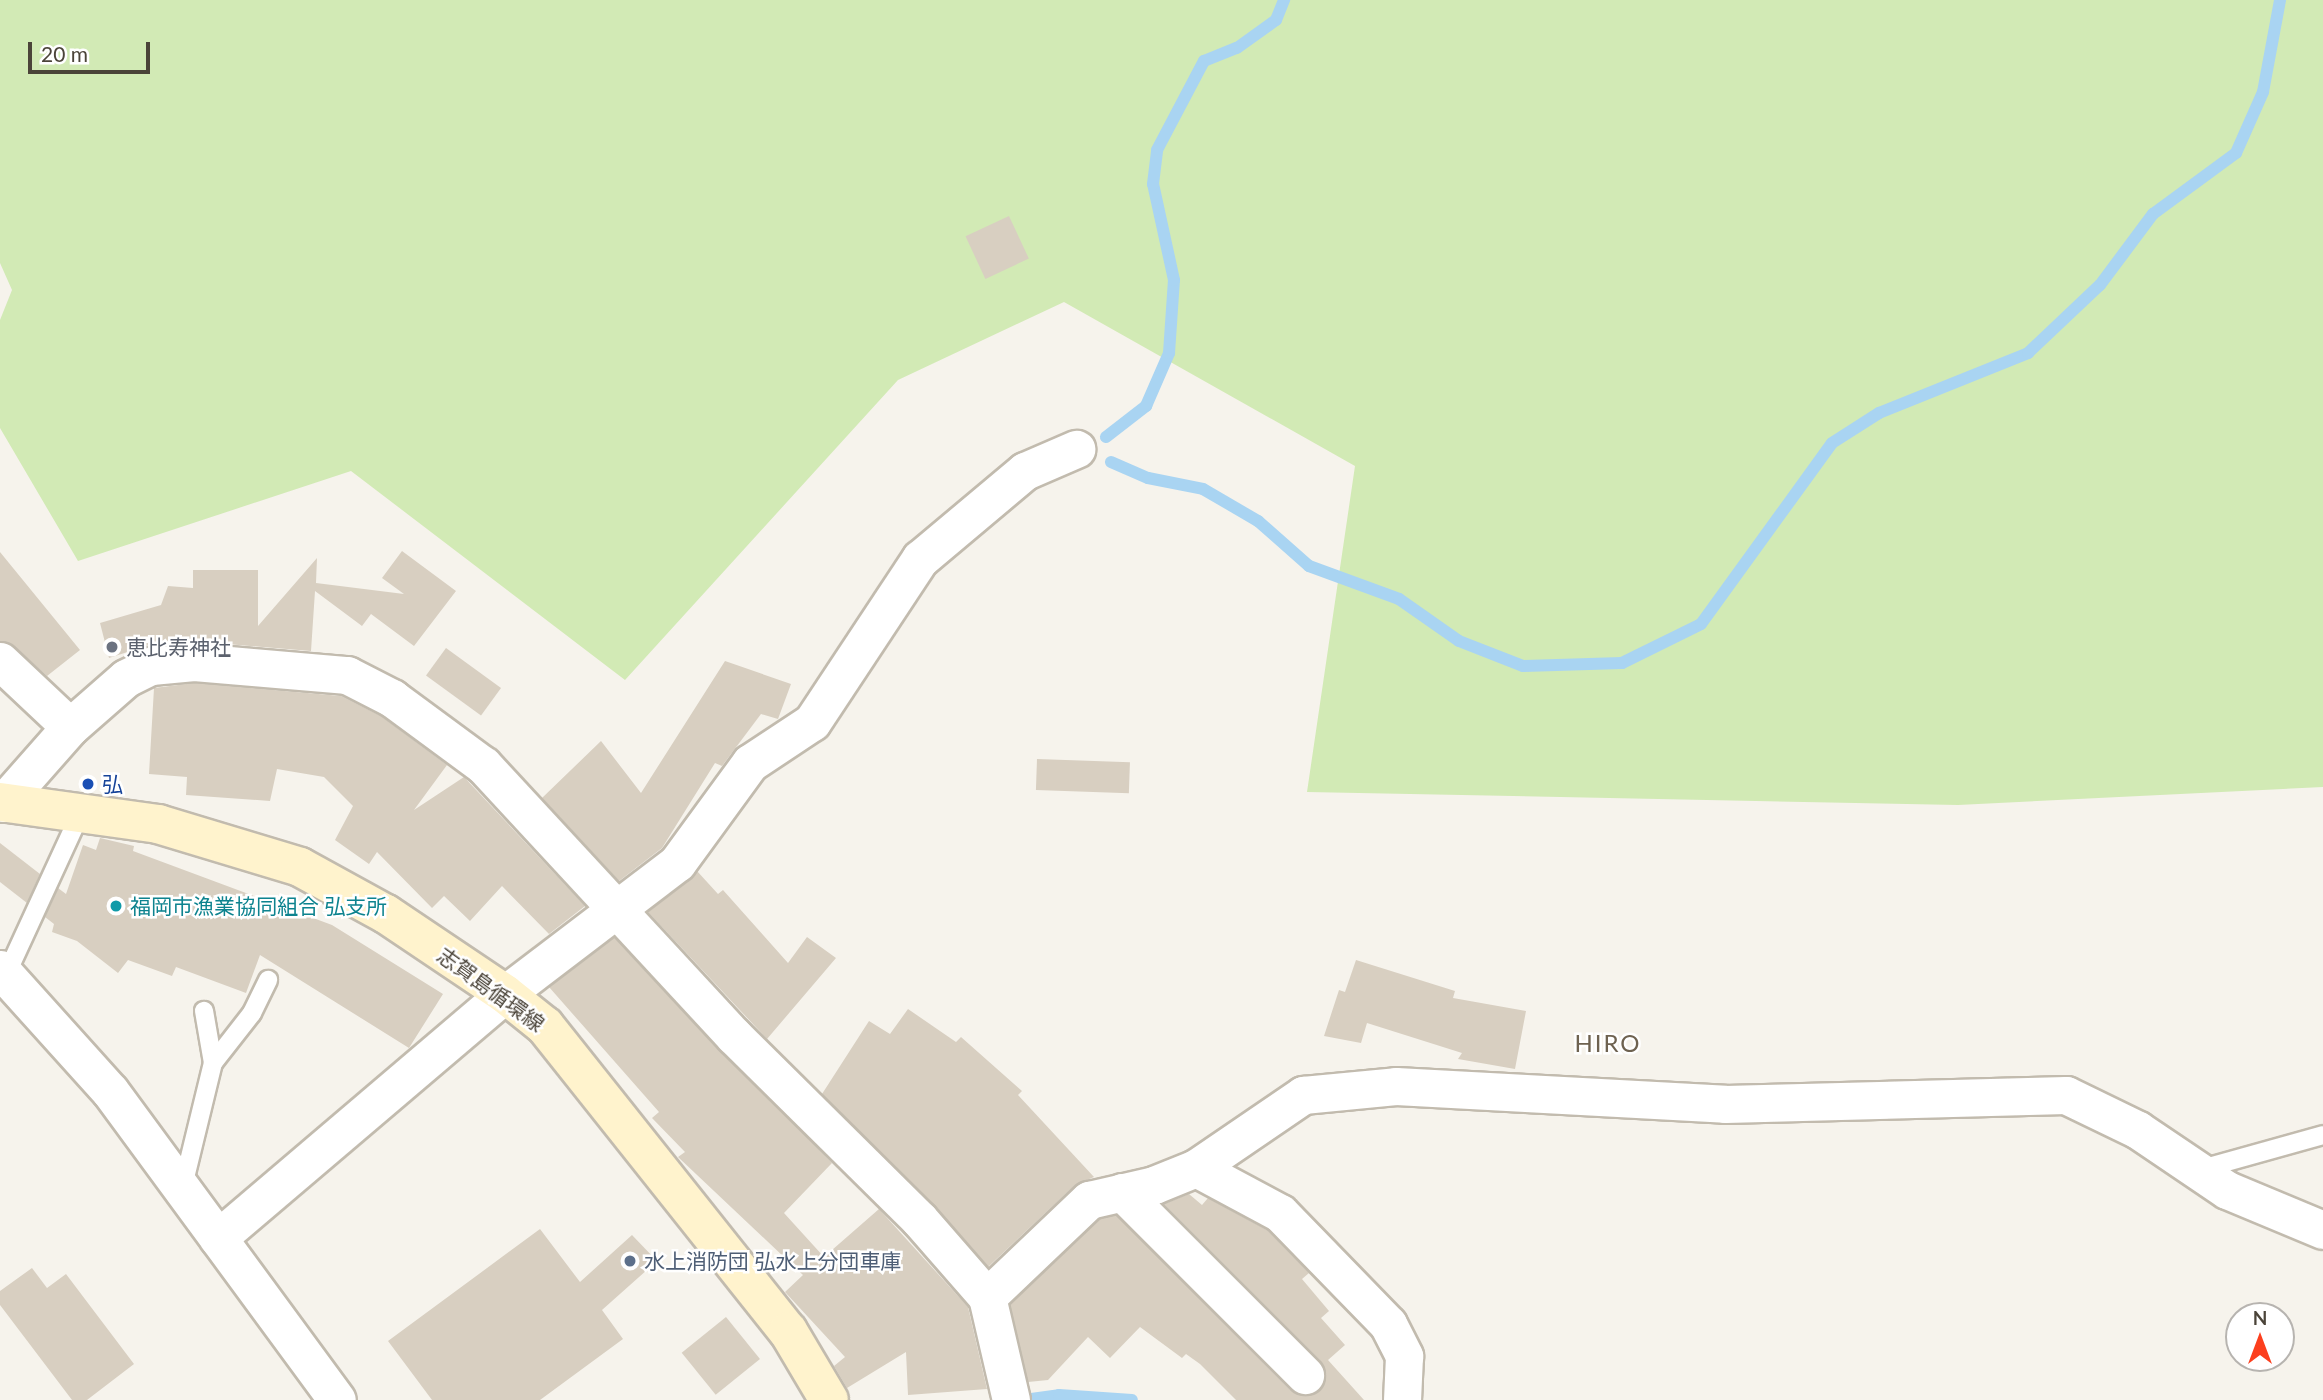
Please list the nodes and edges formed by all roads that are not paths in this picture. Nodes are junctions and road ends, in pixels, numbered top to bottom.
1 (1076, 450) dead end
2 (0, 661) edge
3 (70, 727) junction
4 (1, 803) edge
5 (82, 810) junction
6 (621, 910) junction
7 (3, 972) edge
8 (268, 979) dead end
9 (505, 994) junction
10 (204, 1011) dead end
11 (212, 1063) junction
12 (2323, 1135) edge
13 (1196, 1168) junction
14 (2194, 1171) junction
15 (183, 1190) junction
16 (1122, 1192) junction
17 (2323, 1230) edge
18 (218, 1238) junction
19 (987, 1297) junction
20 (1305, 1375) dead end
21 (337, 1400) edge
22 (829, 1400) edge
23 (1011, 1400) edge
24 (1402, 1400) edge

1 - 6 street
2 - 3 street
3 - 4 street
3 - 6 street
4 - 5 main road, 志賀島循環線
5 - 7 lane
5 - 9 main road, 志賀島循環線
6 - 9 street
6 - 19 street
7 - 15 street
8 - 11 lane
9 - 18 street
9 - 22 main road, 志賀島循環線
10 - 11 lane
11 - 15 lane
12 - 14 lane
13 - 14 street
13 - 16 street
13 - 24 street
14 - 17 street
15 - 18 street
16 - 19 street
16 - 20 street
18 - 21 street
19 - 23 street

